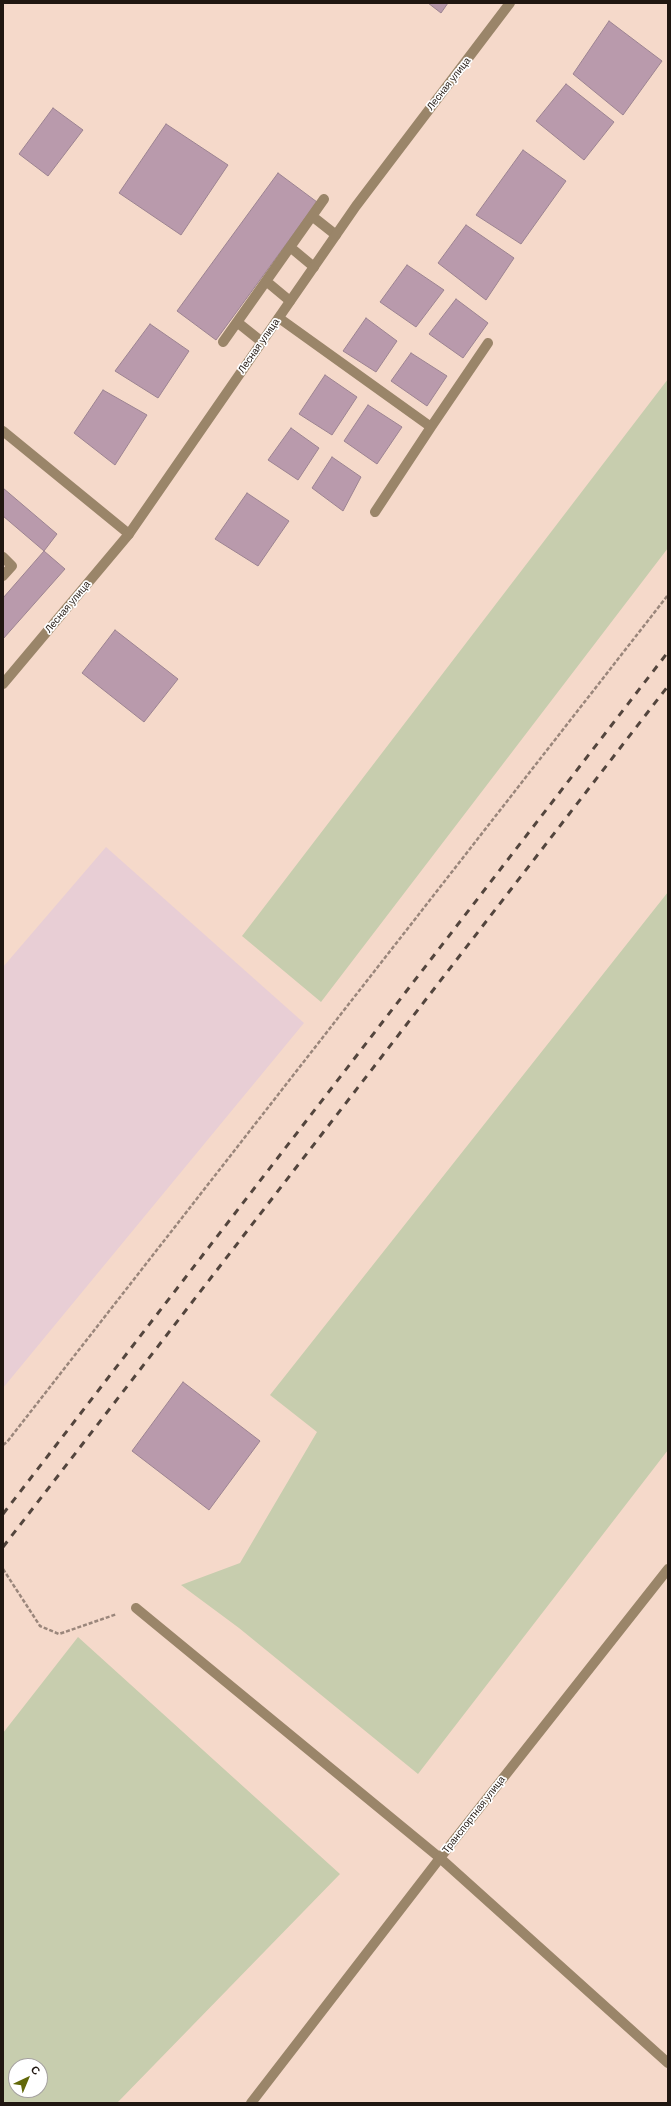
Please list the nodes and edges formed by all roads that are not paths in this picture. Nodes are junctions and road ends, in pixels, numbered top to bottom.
1 (510, 3) edge
2 (324, 199) dead end
3 (312, 216) junction
4 (336, 235) junction
5 (290, 247) junction
6 (314, 267) junction
7 (266, 281) junction
8 (290, 301) junction
9 (279, 318) junction
10 (237, 322) junction
11 (223, 342) dead end
12 (262, 342) junction
13 (488, 343) dead end
14 (431, 427) junction
15 (3, 431) edge
16 (374, 512) dead end
17 (128, 534) junction
18 (3, 557) edge
19 (3, 576) edge
20 (3, 684) edge
21 (668, 1569) edge
22 (136, 1608) road end
23 (440, 1858) junction
24 (668, 2063) edge
25 (251, 2103) edge

1 - 4 street, Лесная улица
2 - 3 street
3 - 4 street
3 - 5 street
4 - 6 street, Лесная улица
5 - 6 street
5 - 7 street
6 - 8 street, Лесная улица
7 - 8 street
7 - 10 street
8 - 9 street, Лесная улица
9 - 12 street, Лесная улица
9 - 14 street
10 - 11 street
10 - 12 street
12 - 17 street, Лесная улица
13 - 14 street
14 - 16 street
15 - 17 street
17 - 20 street, Лесная улица
18 - 19 street
21 - 23 street, Транспортная улица
22 - 23 street
23 - 24 street, Транспортная улица
23 - 25 street

